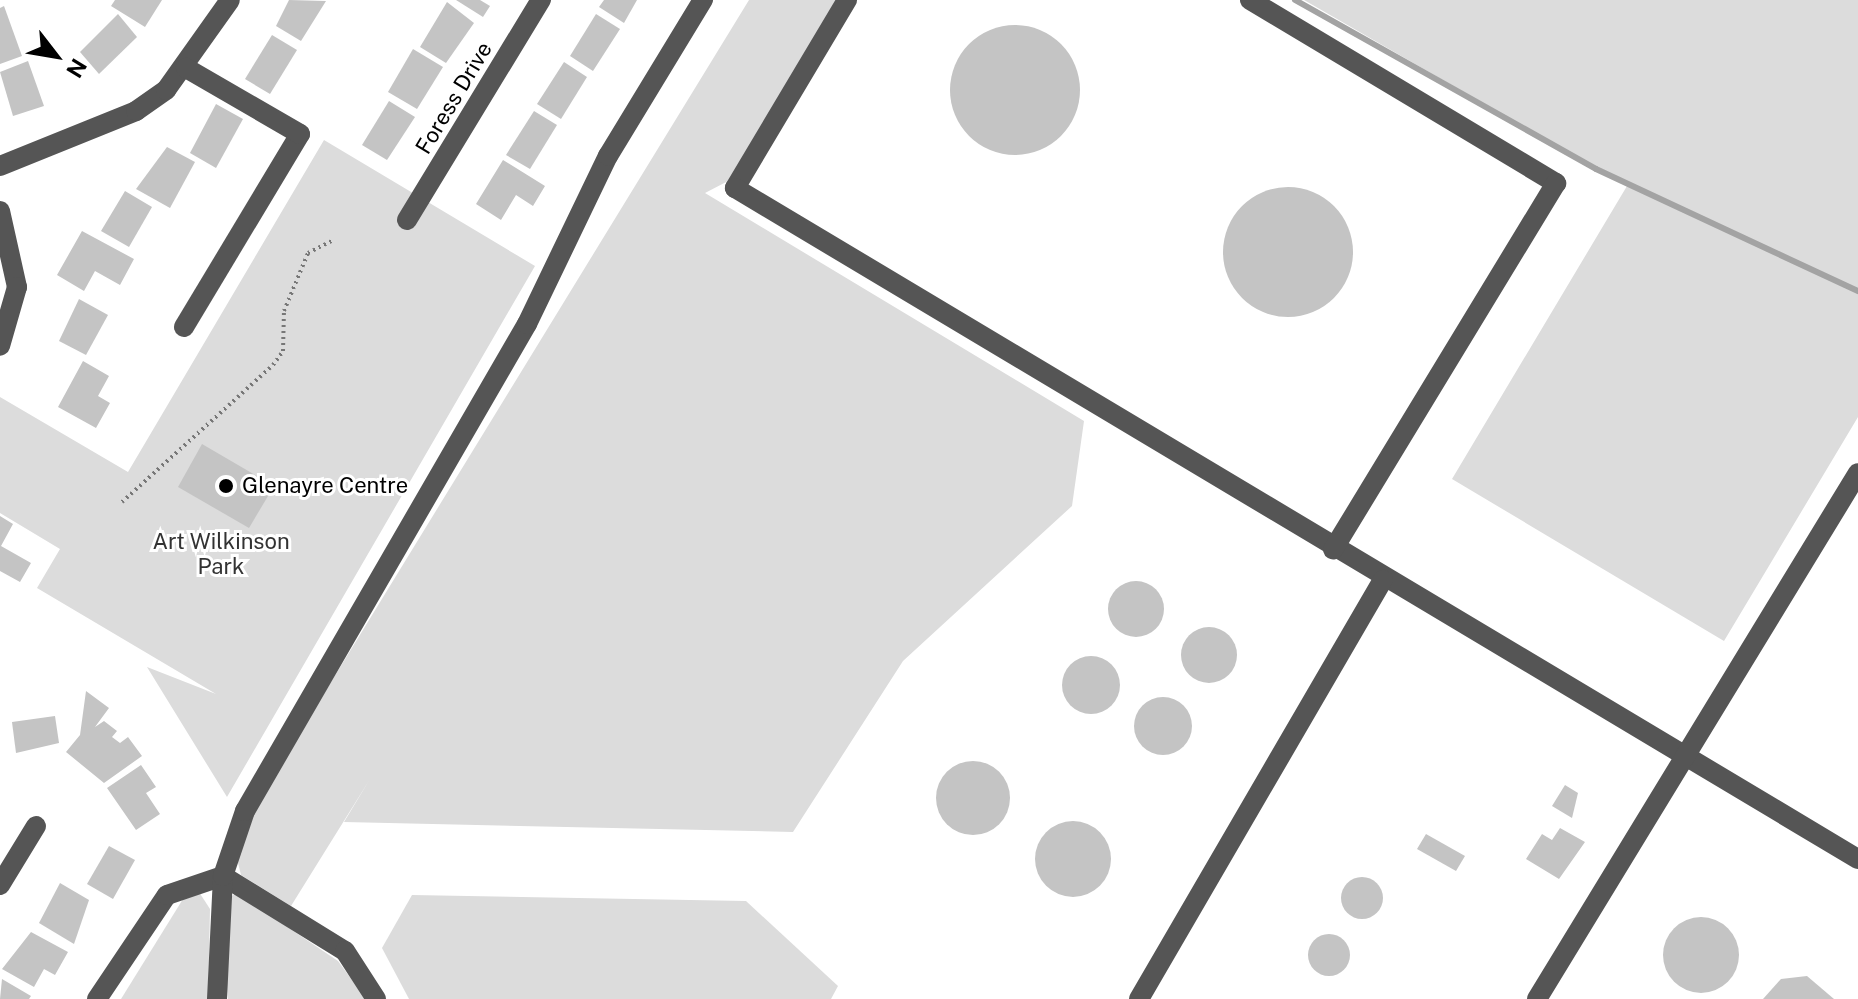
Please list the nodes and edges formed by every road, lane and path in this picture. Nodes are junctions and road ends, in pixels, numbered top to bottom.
1 (230, 0) edge
2 (541, 0) edge
3 (703, 0) edge
4 (847, 0) edge
5 (1250, 0) edge
6 (186, 68) junction
7 (0, 166) edge
8 (0, 211) edge
9 (407, 220) dead end
10 (333, 240) dead end
11 (184, 327) dead end
12 (0, 346) edge
13 (1858, 473) edge
14 (122, 502) dead end
15 (1333, 550) junction
16 (1383, 580) junction
17 (1685, 758) junction
18 (36, 826) dead end
19 (1858, 859) edge
20 (223, 876) junction
21 (0, 885) edge
22 (97, 999) edge
23 (217, 999) edge
24 (376, 999) edge
25 (1139, 999) edge
26 (1537, 999) edge

1 - 6 street
2 - 9 street, Foress Drive
3 - 20 street
4 - 15 street
5 - 15 street
6 - 7 street
6 - 11 street
8 - 12 street
10 - 14 path
13 - 17 street
15 - 16 street
16 - 17 street
16 - 25 street
17 - 19 street
17 - 26 street
18 - 21 street
20 - 22 street
20 - 23 street
20 - 24 street

